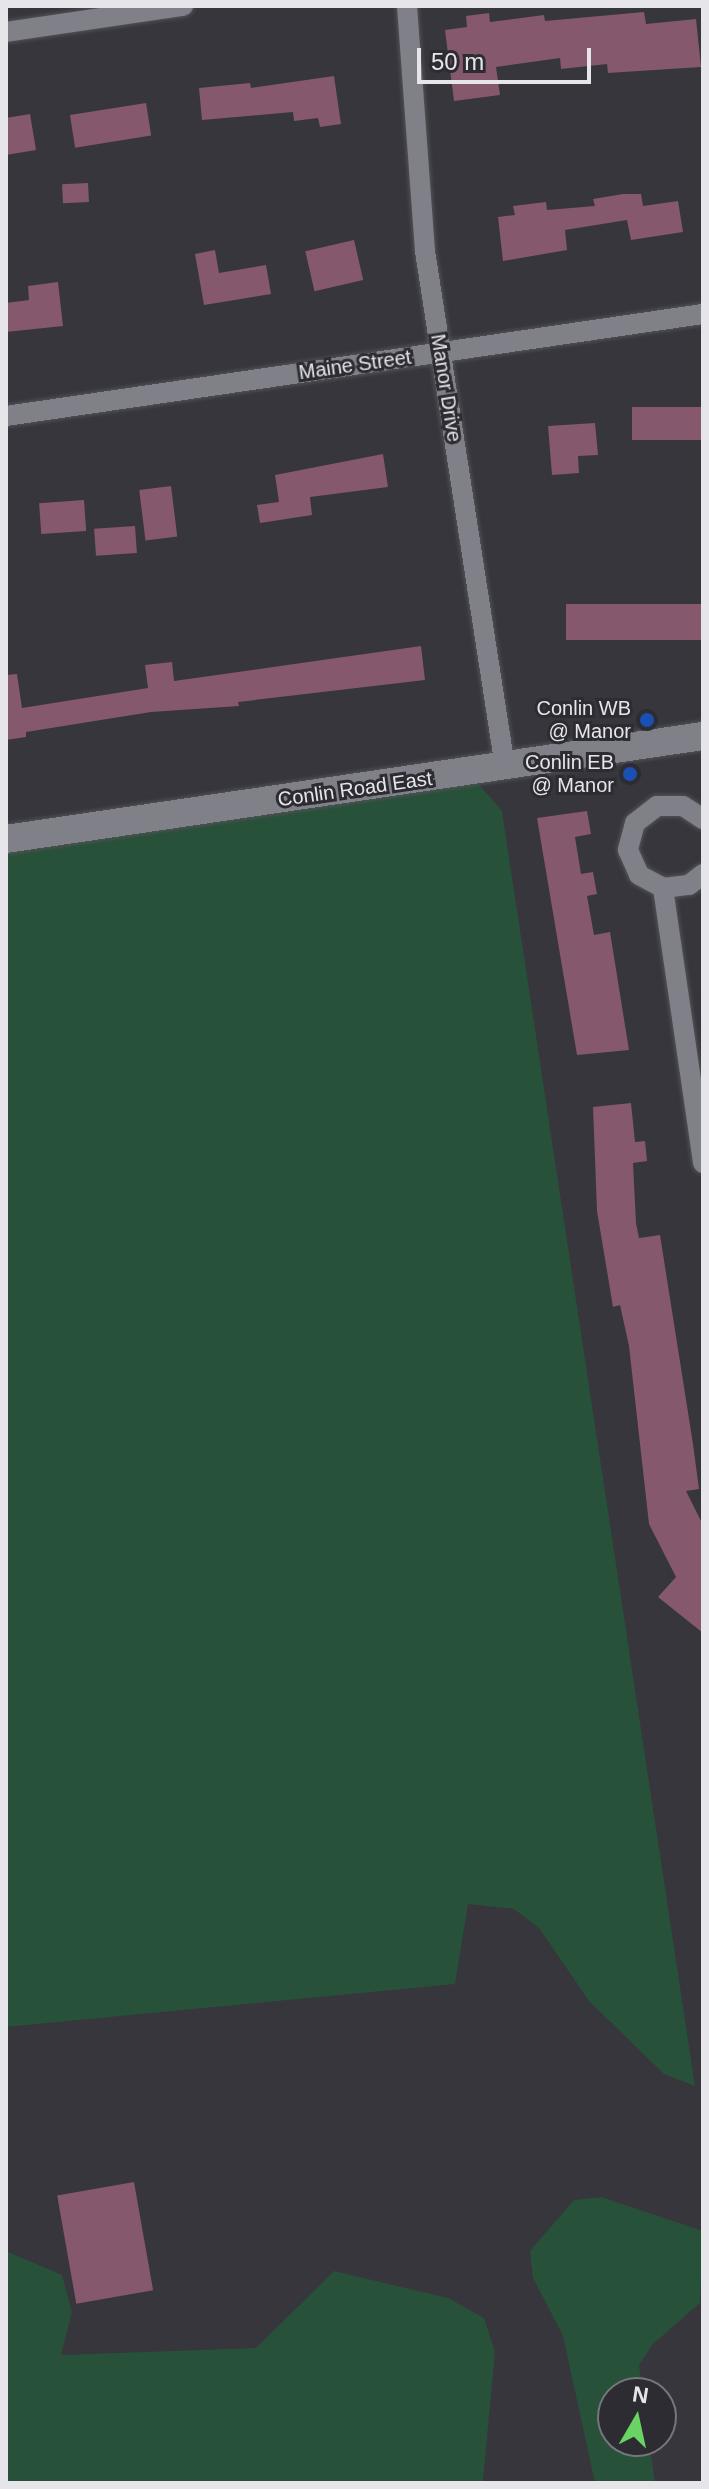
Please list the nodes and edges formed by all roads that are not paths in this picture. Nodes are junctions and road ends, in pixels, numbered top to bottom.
1 (183, 6) edge
2 (407, 6) edge
3 (6, 32) edge
4 (703, 314) edge
5 (441, 352) junction
6 (6, 416) edge
7 (703, 736) edge
8 (505, 767) junction
9 (703, 819) edge
10 (6, 839) edge
11 (703, 874) edge
12 (663, 888) junction
13 (703, 1163) edge

1 - 3 street
2 - 5 street, Manor Drive
4 - 5 street, Maine Street
5 - 6 street, Maine Street
5 - 8 street, Manor Drive
7 - 8 street, Conlin Road East
8 - 10 street, Conlin Road East
9 - 12 street
11 - 12 street
12 - 13 street

